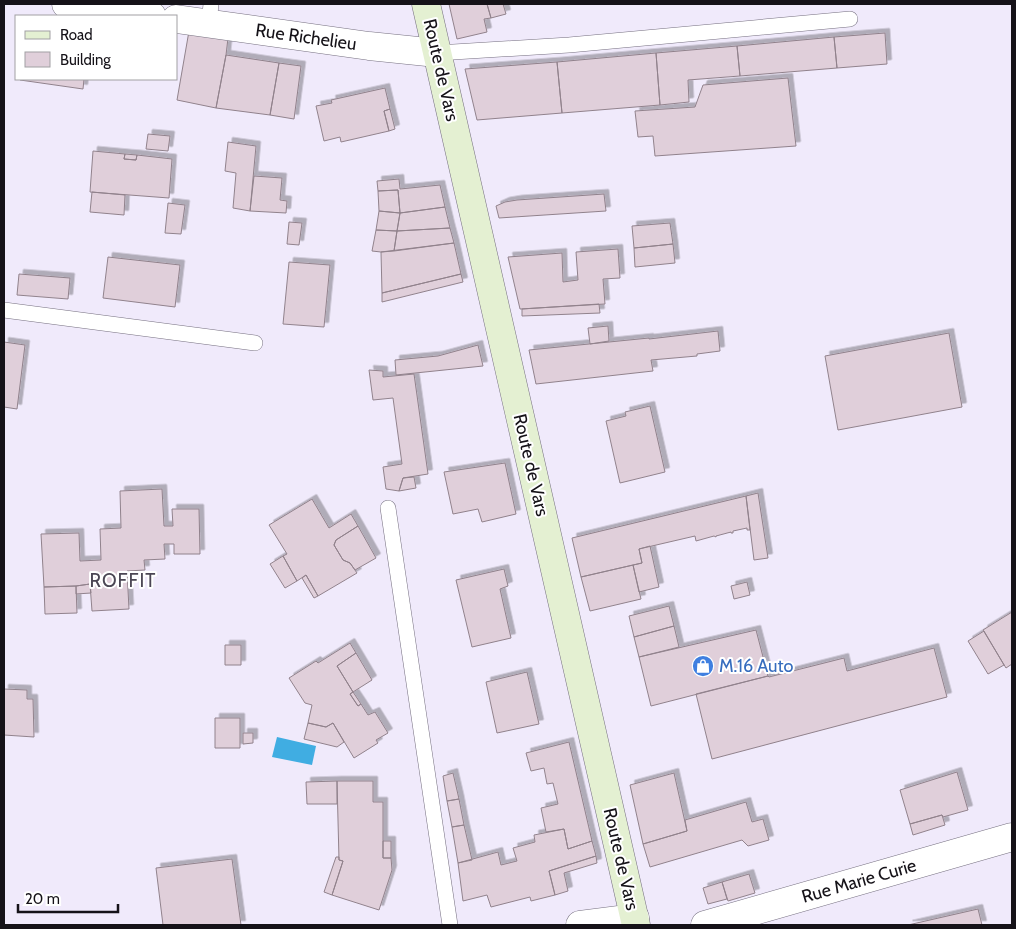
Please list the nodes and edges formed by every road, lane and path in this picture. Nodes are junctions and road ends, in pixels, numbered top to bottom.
1 (66, 4) edge
2 (426, 4) edge
3 (210, 14) edge
4 (145, 15) edge
5 (850, 19) dead end
6 (178, 20) edge
7 (437, 53) junction
8 (4, 310) edge
9 (255, 343) dead end
10 (388, 508) dead end
11 (1012, 837) edge
12 (635, 922) edge
13 (450, 925) edge
14 (580, 925) edge
15 (704, 925) edge

1 - 4 street
2 - 7 main road, Route de Vars
3 - 6 street, Rue Richelieu
3 - 7 street, Rue Richelieu
5 - 7 lane
7 - 12 main road, Route de Vars
8 - 9 lane
10 - 13 lane
11 - 15 street, Rue Marie Curie
12 - 14 street

